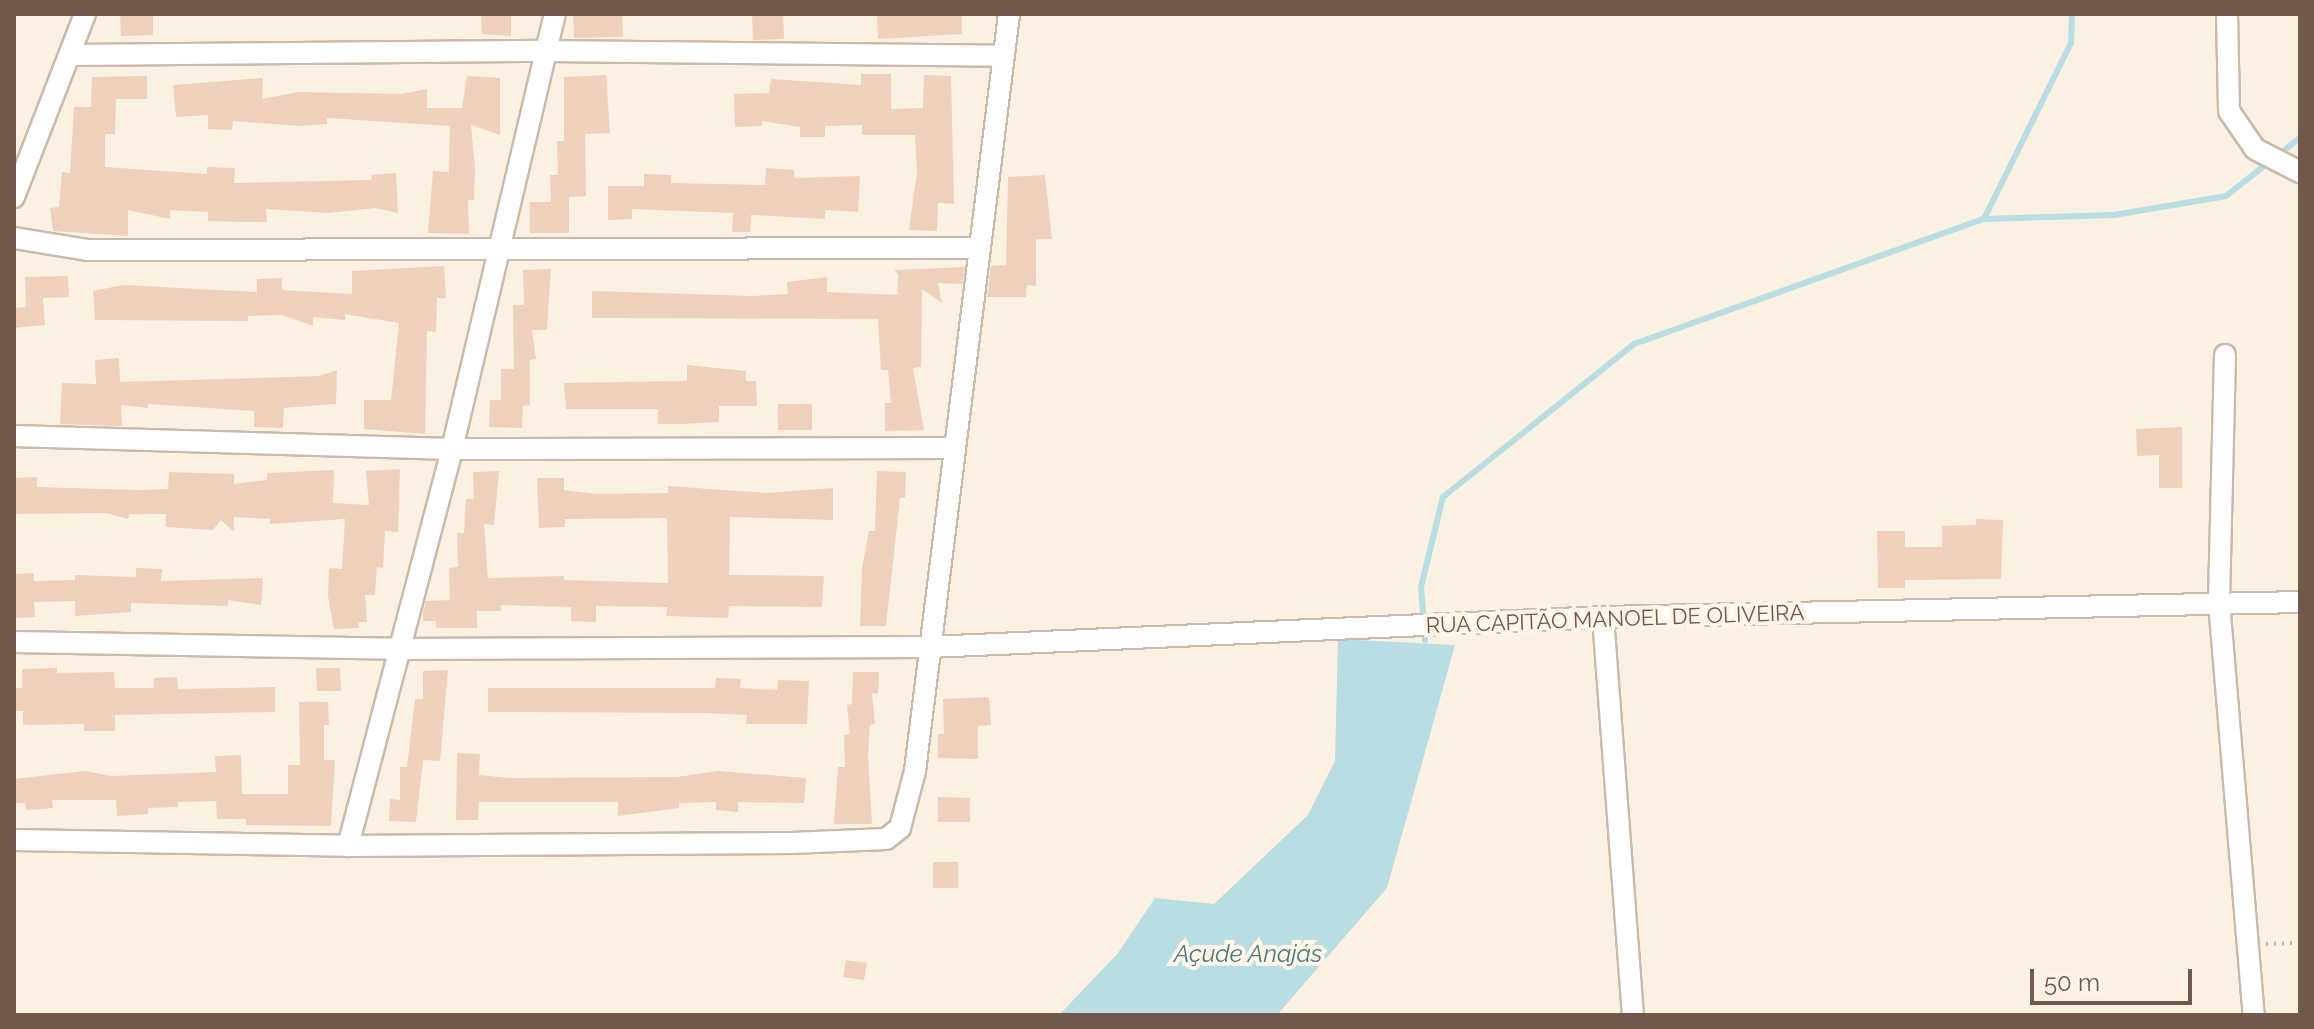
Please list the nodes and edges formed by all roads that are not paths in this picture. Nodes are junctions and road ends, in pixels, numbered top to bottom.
1 (85, 14) edge
2 (555, 14) edge
3 (1009, 14) edge
4 (2227, 14) edge
5 (546, 51) junction
6 (70, 55) junction
7 (1003, 56) junction
8 (2300, 172) edge
9 (14, 197) edge
10 (14, 238) edge
11 (502, 245) junction
12 (978, 248) junction
13 (2225, 355) dead end
14 (14, 436) edge
15 (954, 448) junction
16 (452, 449) junction
17 (2219, 602) junction
18 (2300, 602) edge
19 (1603, 617) junction
20 (14, 642) edge
21 (930, 647) junction
22 (396, 649) junction
23 (14, 840) edge
24 (348, 846) junction
25 (1633, 1015) edge
26 (2254, 1015) edge

1 - 6 street
2 - 5 street
3 - 7 street
4 - 8 street
5 - 6 street
5 - 7 street
5 - 11 street
6 - 9 street
7 - 12 street
10 - 11 street
11 - 12 street
11 - 16 street
12 - 15 street
13 - 17 street
14 - 16 street
15 - 16 street
15 - 21 street
16 - 22 street
17 - 18 street, RUA CAPITÃO MANOEL DE OLIVEIRA
17 - 19 street, RUA CAPITÃO MANOEL DE OLIVEIRA
17 - 26 street
19 - 21 street, RUA CAPITÃO MANOEL DE OLIVEIRA
19 - 25 street
20 - 22 street, RUA CAPITÃO MANOEL DE OLIVEIRA
21 - 22 street, RUA CAPITÃO MANOEL DE OLIVEIRA
21 - 24 street
22 - 24 street
23 - 24 street

